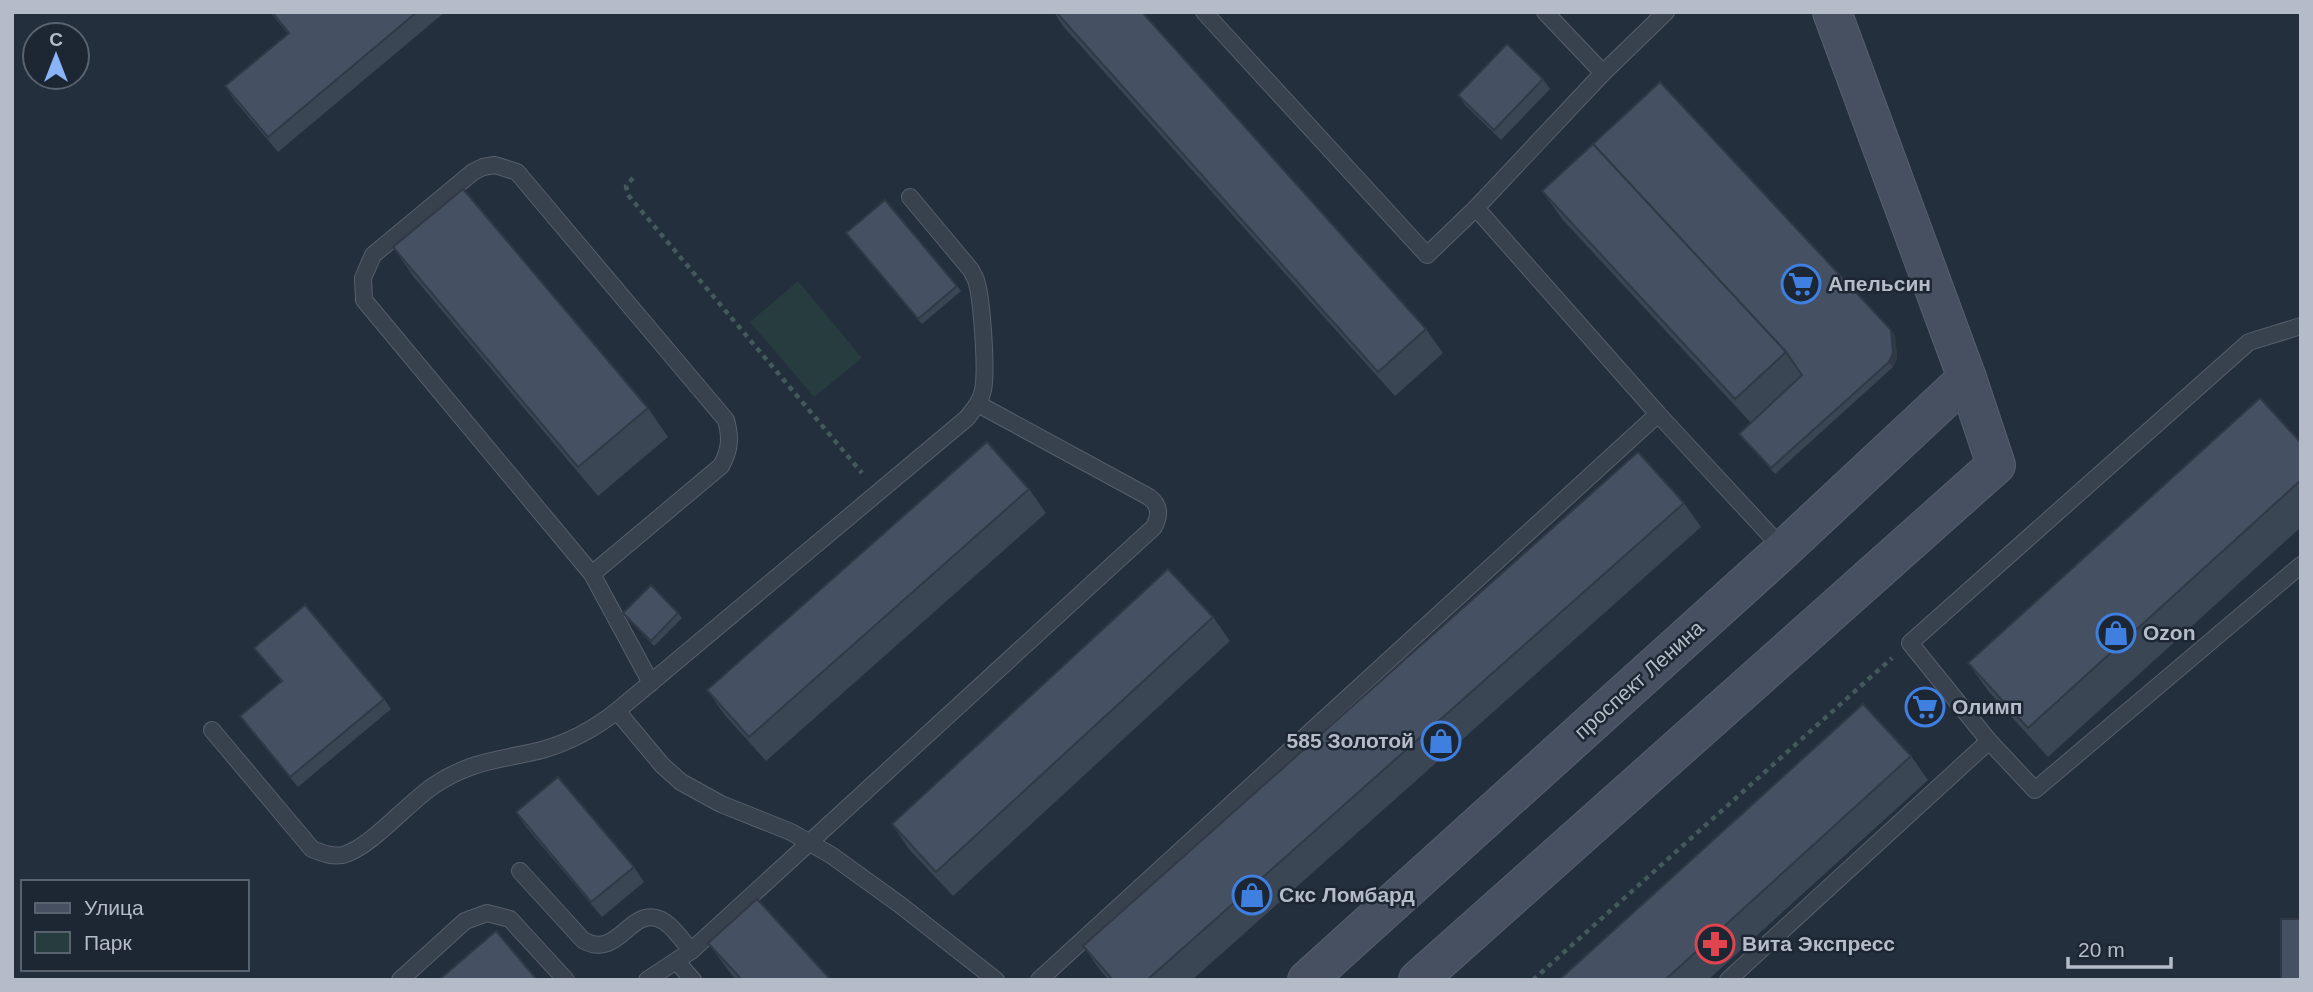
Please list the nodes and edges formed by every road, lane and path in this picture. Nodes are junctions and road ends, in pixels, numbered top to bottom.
1 (1204, 12) edge
2 (1545, 12) edge
3 (1666, 12) edge
4 (1832, 12) edge
5 (1603, 73) junction
6 (633, 178) dead end
7 (909, 197) dead end
8 (1476, 208) junction
9 (2301, 327) edge
10 (1968, 378) junction
11 (978, 404) junction
12 (1658, 414) junction
13 (878, 493) junction
14 (1783, 550) junction
15 (2301, 565) edge
16 (592, 574) junction
17 (1910, 643) junction
18 (651, 683) junction
19 (617, 711) junction
20 (212, 730) dead end
21 (1989, 741) junction
22 (810, 843) junction
23 (520, 871) dead end
24 (691, 951) junction
25 (677, 962) junction
26 (400, 980) edge
27 (566, 980) edge
28 (647, 980) edge
29 (693, 980) edge
30 (996, 980) edge
31 (1039, 980) edge
32 (1307, 980) edge
33 (1418, 980) edge
34 (1534, 980) edge
35 (1728, 980) edge

1 - 8 lane
2 - 5 lane
3 - 5 lane
4 - 10 street
5 - 8 lane
6 - 13 path
7 - 11 lane
8 - 12 lane
9 - 17 lane
10 - 14 street, проспект Ленина
10 - 33 street
11 - 13 lane
11 - 22 lane
12 - 14 lane
12 - 31 lane
13 - 18 lane
14 - 32 street, проспект Ленина
15 - 21 lane
16 - 16 lane
16 - 18 lane
17 - 21 lane
17 - 34 path
18 - 19 lane
19 - 20 lane
19 - 22 lane
21 - 35 lane
22 - 24 lane
22 - 30 lane
23 - 24 lane
24 - 25 lane
25 - 28 lane
25 - 29 lane
26 - 27 lane

